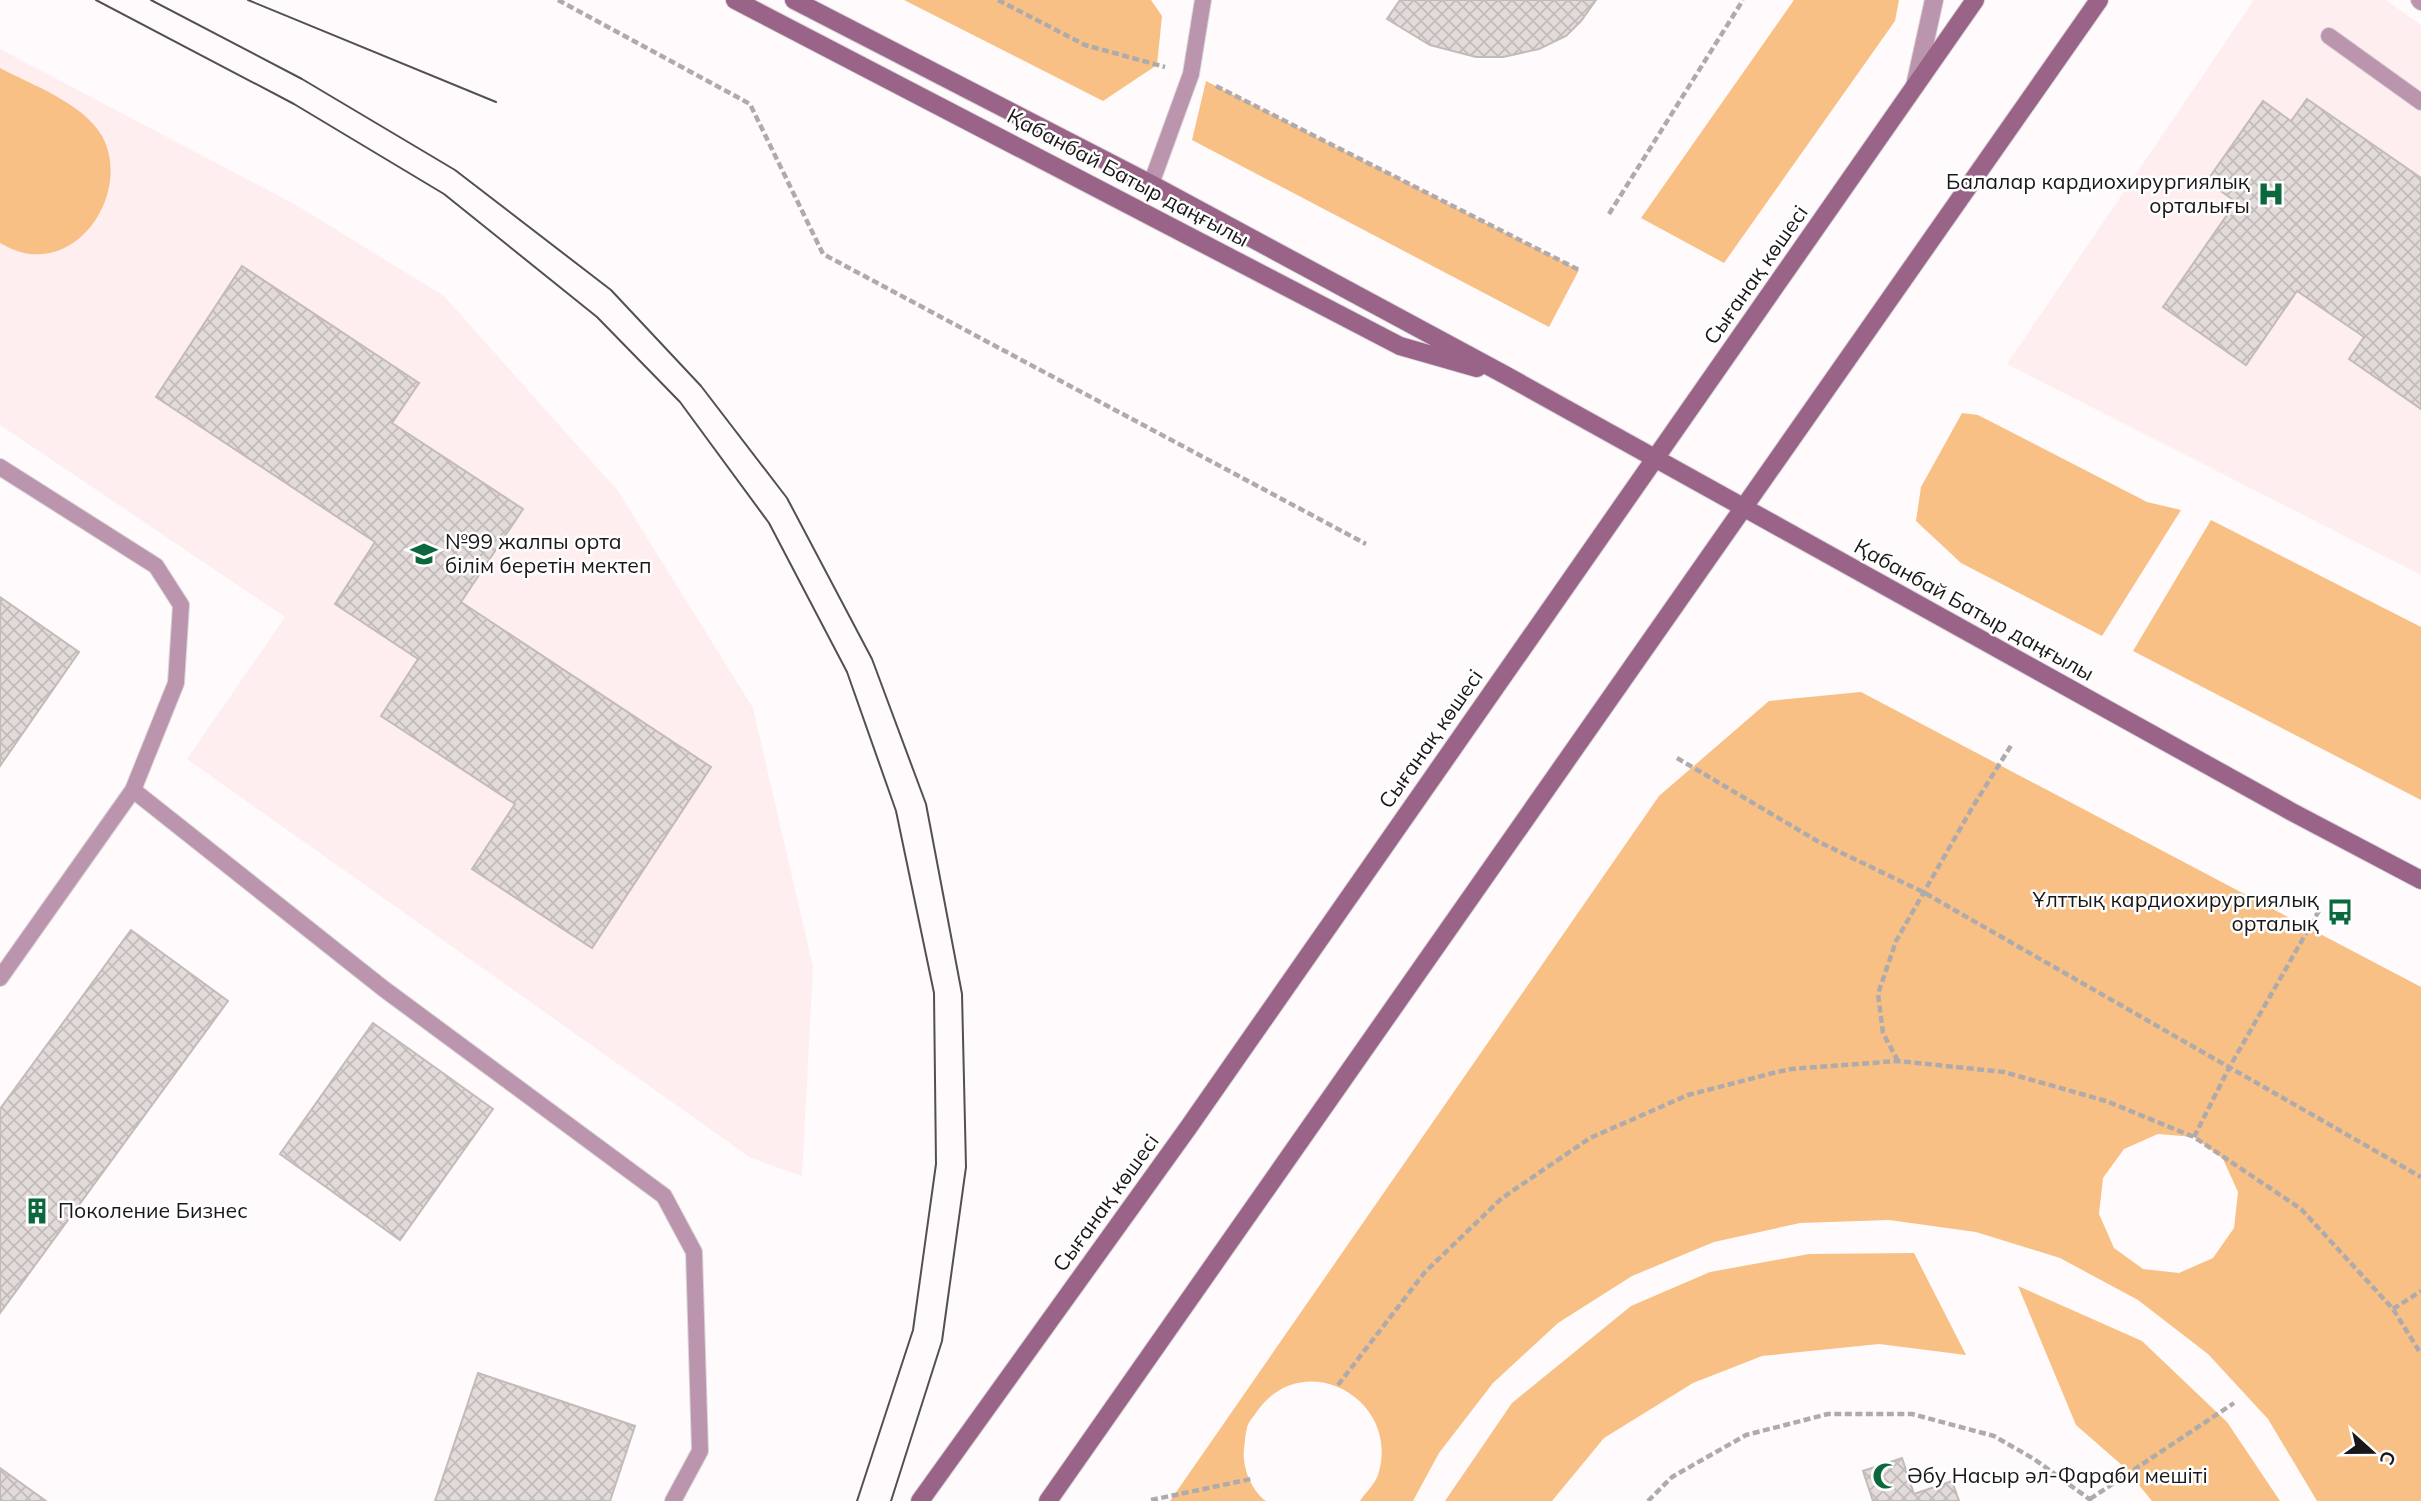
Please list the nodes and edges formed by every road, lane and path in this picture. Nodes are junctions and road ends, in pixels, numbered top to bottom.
1 (558, 0) edge
2 (734, 0) edge
3 (794, 0) edge
4 (998, 0) edge
5 (1203, 0) edge
6 (1743, 0) edge
7 (1934, 0) edge
8 (1975, 0) edge
9 (2099, 0) edge
10 (2329, 36) dead end
11 (1191, 74) junction
12 (1915, 86) junction
13 (2421, 102) edge
14 (1151, 184) junction
15 (1609, 214) dead end
16 (1579, 270) dead end
17 (1507, 376) junction
18 (1656, 459) junction
19 (0, 467) edge
20 (1745, 508) junction
21 (1366, 544) dead end
22 (2012, 744) dead end
23 (1677, 758) dead end
24 (133, 790) junction
25 (2421, 880) edge
26 (1923, 892) junction
27 (2320, 909) dead end
28 (0, 978) edge
29 (1898, 1061) junction
30 (2230, 1068) junction
31 (2194, 1137) junction
32 (2421, 1177) edge
33 (2421, 1291) edge
34 (2393, 1309) junction
35 (2421, 1354) edge
36 (1338, 1385) dead end
37 (2234, 1403) dead end
38 (1251, 1479) dead end
39 (1151, 1500) edge
40 (2091, 1500) edge
41 (673, 1501) edge
42 (920, 1501) edge
43 (1048, 1501) edge
44 (1648, 1501) edge

1 - 21 path
2 - 17 main road, Қабанбай Батыр даңғылы
3 - 14 main road, Қабанбай Батыр даңғылы
4 - 11 path
5 - 11 lane
6 - 15 path
7 - 12 street
8 - 12 main road, Сығанақ көшесі
9 - 20 main road
10 - 13 lane
11 - 14 lane
11 - 16 path
12 - 18 main road, Сығанақ көшесі
14 - 17 main road, Қабанбай Батыр даңғылы
17 - 18 main road, Қабанбай Батыр даңғылы
18 - 20 main road, Қабанбай Батыр даңғылы
18 - 42 main road, Сығанақ көшесі
19 - 24 lane
20 - 25 main road, Қабанбай Батыр даңғылы
20 - 43 main road
22 - 26 path
23 - 26 path
24 - 28 lane
24 - 41 lane
26 - 29 path
26 - 30 path
27 - 30 path
29 - 31 path
29 - 36 path
30 - 31 path
30 - 32 path
31 - 34 path
33 - 34 path
34 - 35 path
37 - 40 path
38 - 39 path
40 - 44 path

